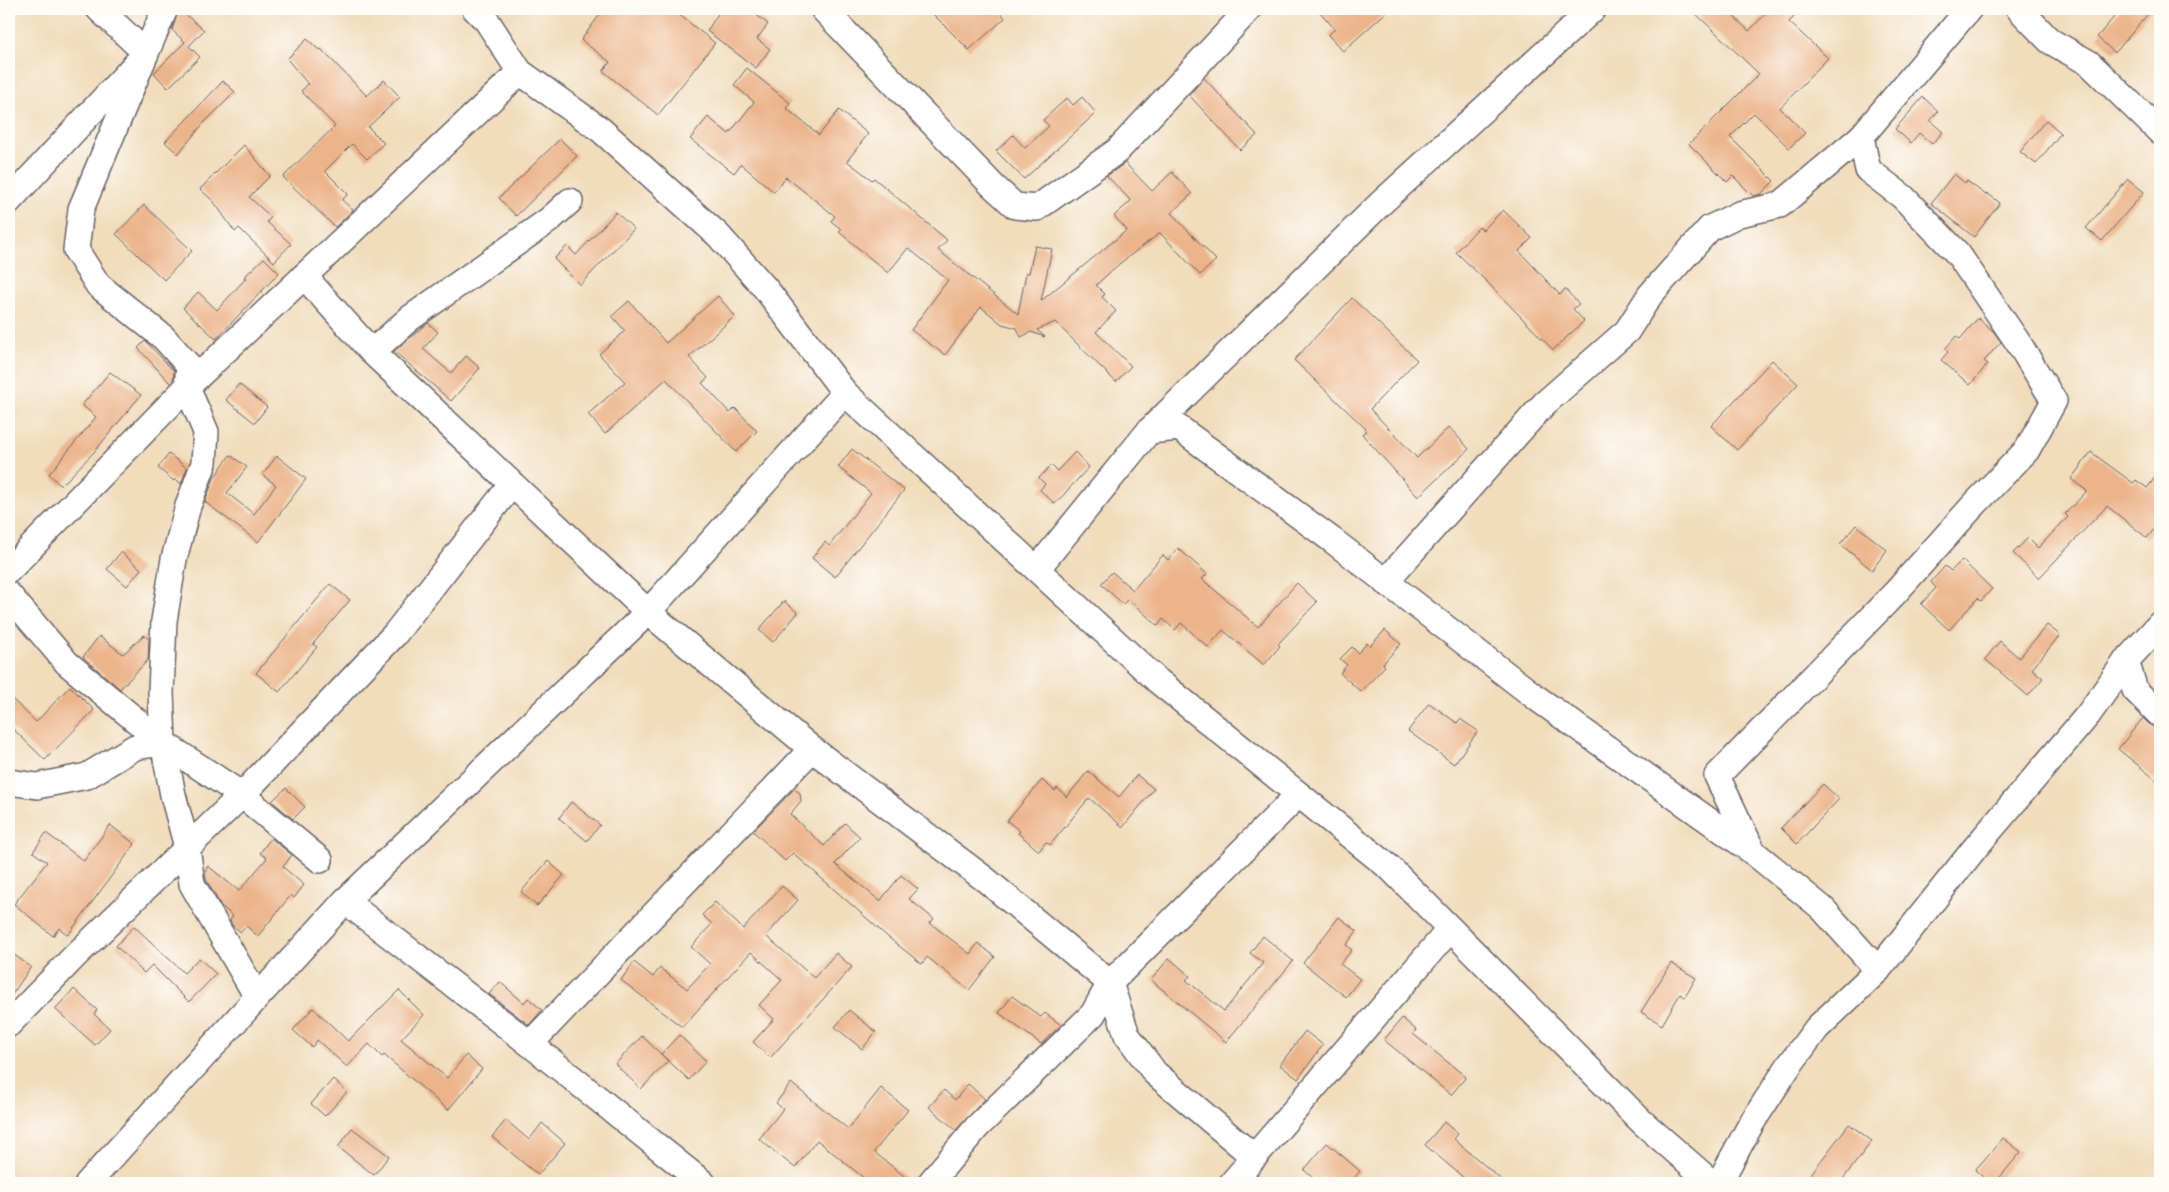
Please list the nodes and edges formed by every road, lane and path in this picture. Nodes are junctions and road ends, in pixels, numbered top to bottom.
1 (99, 9) edge
2 (165, 9) edge
3 (475, 9) edge
4 (1248, 9) edge
5 (1593, 9) edge
6 (1968, 9) edge
7 (2019, 9) edge
8 (837, 13) edge
9 (146, 53) junction
10 (520, 72) junction
11 (2160, 132) edge
12 (1861, 137) junction
13 (9, 201) edge
14 (570, 201) dead end
15 (304, 276) junction
16 (372, 352) junction
17 (187, 387) junction
18 (845, 393) junction
19 (1149, 431) junction
20 (512, 484) junction
21 (1037, 569) junction
22 (9, 570) edge
23 (1384, 582) junction
24 (9, 595) edge
25 (648, 612) junction
26 (2160, 624) edge
27 (2126, 661) junction
28 (2160, 715) edge
29 (163, 743) junction
30 (812, 749) junction
31 (9, 782) edge
32 (242, 794) junction
33 (1298, 794) junction
34 (187, 847) junction
35 (1753, 852) junction
36 (320, 860) dead end
37 (346, 901) junction
38 (1450, 928) junction
39 (1878, 970) junction
40 (1110, 983) junction
41 (257, 998) junction
42 (9, 1024) edge
43 (530, 1044) junction
44 (1254, 1157) junction
45 (88, 1183) edge
46 (703, 1183) edge
47 (930, 1183) edge
48 (1234, 1183) edge
49 (1712, 1183) edge
50 (1719, 1183) edge

1 - 9 street
2 - 9 street
3 - 10 street
4 - 8 street
5 - 19 street
6 - 12 street
7 - 11 street
9 - 13 street
9 - 17 street
10 - 15 street
10 - 18 street
12 - 23 street
12 - 35 street
14 - 16 street
15 - 16 street
15 - 17 street
16 - 20 street
17 - 22 street
17 - 29 street
18 - 21 street
18 - 25 street
19 - 21 street
19 - 23 street
20 - 25 street
20 - 32 street
21 - 33 street
23 - 35 street
24 - 29 street
25 - 30 street
25 - 37 street
26 - 27 street
27 - 28 street
27 - 39 street
29 - 31 street
29 - 32 street
29 - 34 street
30 - 40 street
30 - 43 street
32 - 34 street
32 - 36 street
33 - 38 street
33 - 40 street
34 - 41 street
34 - 42 street
35 - 39 street
37 - 41 street
37 - 43 street
38 - 44 street
38 - 49 street
39 - 50 street
40 - 44 street
40 - 47 street
41 - 45 street
43 - 46 street
44 - 48 street

